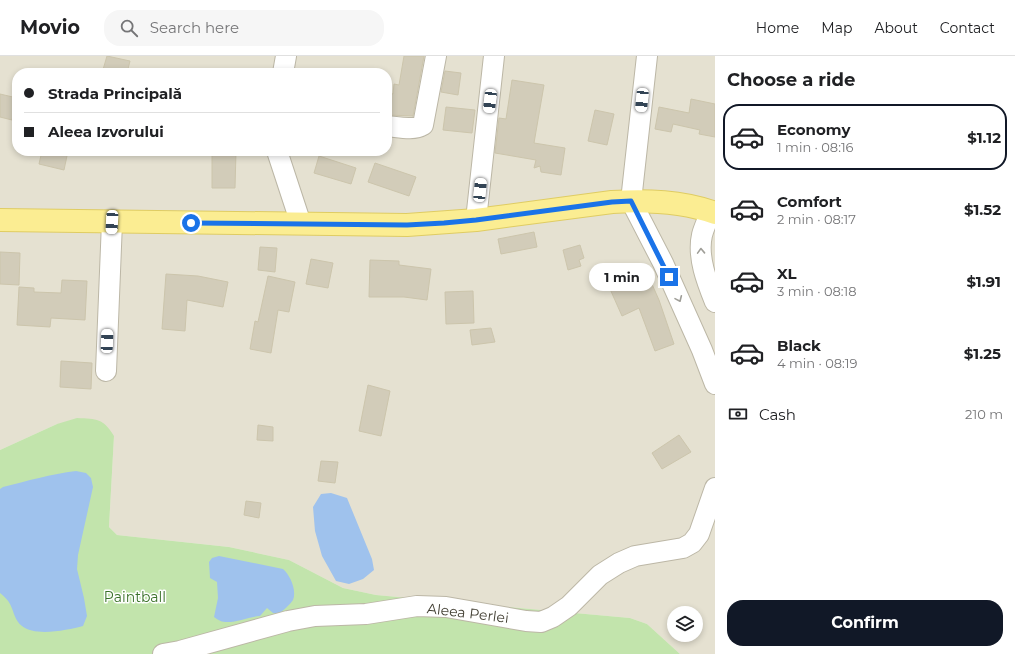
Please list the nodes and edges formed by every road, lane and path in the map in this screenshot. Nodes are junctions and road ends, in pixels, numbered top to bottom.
1 (286, 56) edge
2 (436, 56) edge
3 (494, 56) edge
4 (647, 56) edge
5 (284, 68) edge
6 (392, 126) edge
7 (279, 156) edge
8 (631, 201) junction
9 (713, 212) edge
10 (0, 220) edge
11 (476, 220) junction
12 (112, 222) junction
13 (301, 224) junction
14 (715, 302) edge
15 (106, 371) dead end
16 (715, 384) edge
17 (715, 488) edge
18 (163, 654) edge

1 - 5 street
2 - 6 street
3 - 11 street
4 - 8 street
7 - 13 street
8 - 9 main road
8 - 11 main road
8 -> 16 street
14 -> 9 street
10 - 12 main road
11 - 13 main road
12 - 13 main road
12 - 15 street
17 - 18 street, Aleea Perlei

